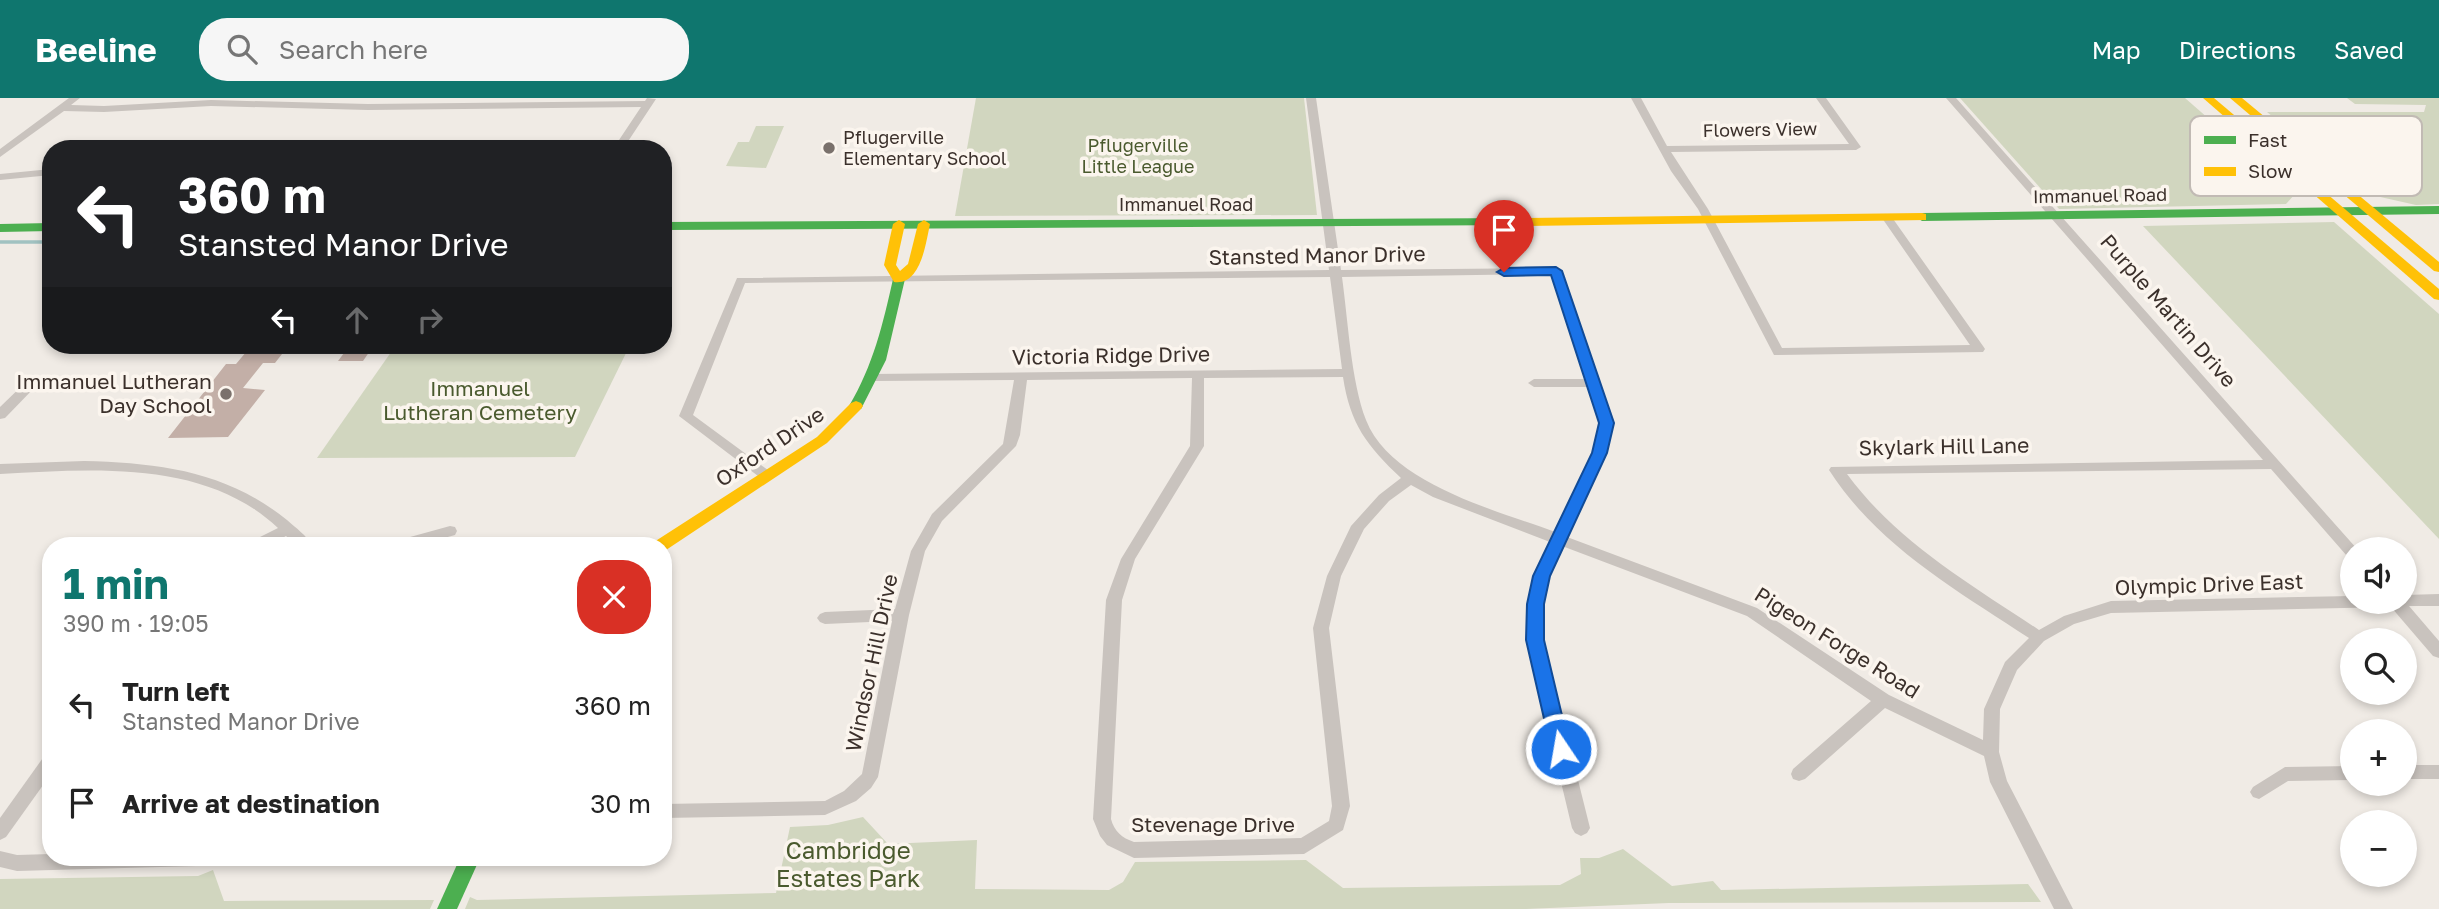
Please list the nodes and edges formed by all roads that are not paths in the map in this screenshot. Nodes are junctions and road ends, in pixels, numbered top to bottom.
1 (75, 98) edge
2 (1311, 98) edge
3 (1636, 98) edge
4 (1821, 98) edge
5 (1951, 98) edge
6 (2208, 98) edge
7 (2235, 98) edge
8 (650, 101) edge
9 (62, 108) junction
10 (2229, 116) edge
11 (2257, 116) edge
12 (624, 140) edge
13 (1664, 149) junction
14 (0, 154) edge
15 (42, 173) edge
16 (0, 177) edge
17 (2321, 196) edge
18 (2353, 196) edge
19 (2439, 210) edge
20 (2371, 211) junction
21 (2340, 212) junction
22 (2056, 216) junction
23 (1887, 218) junction
24 (1709, 220) junction
25 (899, 224) junction
26 (924, 224) junction
27 (1329, 224) junction
28 (672, 226) edge
29 (42, 227) edge
30 (0, 228) edge
31 (2439, 268) edge
32 (1336, 275) junction
33 (899, 279) junction
34 (2439, 296) edge
35 (1348, 373) junction
36 (1198, 374) junction
37 (875, 377) junction
38 (1021, 377) junction
39 (33, 382) dead end
40 (1534, 383) dead end
41 (1594, 383) junction
42 (0, 415) edge
43 (2275, 464) junction
44 (0, 469) edge
45 (766, 476) junction
46 (1410, 478) junction
47 (290, 528) junction
48 (450, 531) dead end
49 (272, 537) edge
50 (298, 537) edge
51 (429, 537) edge
52 (672, 538) edge
53 (2340, 538) edge
54 (1556, 541) junction
55 (2439, 600) edge
56 (2417, 601) edge
57 (2340, 603) edge
58 (2406, 614) edge
59 (901, 615) junction
60 (825, 618) dead end
61 (2039, 637) junction
62 (2439, 652) edge
63 (1882, 699) junction
64 (1991, 752) junction
65 (2417, 772) edge
66 (2439, 772) edge
67 (2340, 773) edge
68 (42, 774) edge
69 (1799, 774) dead end
70 (2259, 792) dead end
71 (672, 811) edge
72 (1581, 828) dead end
73 (0, 832) edge
74 (0, 859) edge
75 (42, 862) edge
76 (466, 866) edge
77 (447, 909) edge
78 (2064, 909) edge

1 - 9 street
2 - 27 street, Pigeon Forge Road
3 - 13 street
4 - 13 street, Flowers View
5 - 22 street, Purple Martin Drive
6 - 10 street
7 - 11 street
8 - 9 street
8 - 12 street
9 - 14 street
13 - 24 street
15 - 16 street
17 - 21 street
18 - 20 street
19 - 20 street, Immanuel Road
20 - 21 street, Immanuel Road
20 - 31 street
21 - 22 street, Immanuel Road
21 - 34 street
22 - 23 street, Immanuel Road
22 - 43 street, Purple Martin Drive
23 - 24 street, Immanuel Road
23 - 24 street
24 - 27 street, Immanuel Road
25 - 26 street, Immanuel Road
25 - 28 street, Immanuel Road
25 - 33 street
26 - 27 street, Immanuel Road
26 - 33 street
27 - 32 street, Pigeon Forge Road
29 - 30 street
32 - 33 street, Stansted Manor Drive
32 - 35 street, Pigeon Forge Road
32 - 41 street, Stansted Manor Drive
33 - 37 street, Oxford Drive
33 - 45 street, Stansted Manor Drive
35 - 36 street, Victoria Ridge Drive
35 - 46 street, Pigeon Forge Road
36 - 38 street, Victoria Ridge Drive
36 - 46 street, Stevenage Drive
37 - 38 street, Victoria Ridge Drive
37 - 45 street, Oxford Drive
38 - 59 street, Windsor Hill Drive
39 - 42 street
40 - 41 street
41 - 54 street, Stansted Manor Drive
43 - 53 street, Purple Martin Drive
43 - 61 street, Skylark Hill Lane
44 - 47 street
45 - 52 street, Oxford Drive
46 - 54 street, Pigeon Forge Road
47 - 49 street
47 - 50 street
48 - 51 street
54 - 63 street, Pigeon Forge Road
54 - 72 street, Stansted Manor Drive
55 - 56 street, Olympic Drive East
57 - 61 street, Olympic Drive East
58 - 62 street
59 - 60 street
59 - 71 street, Windsor Hill Drive
61 - 64 street, Olympic Drive East
63 - 64 street, Pigeon Forge Road
63 - 69 street
64 - 78 street, Olympic Drive East
65 - 66 street
67 - 70 street
68 - 73 street
74 - 75 street
76 - 77 street

